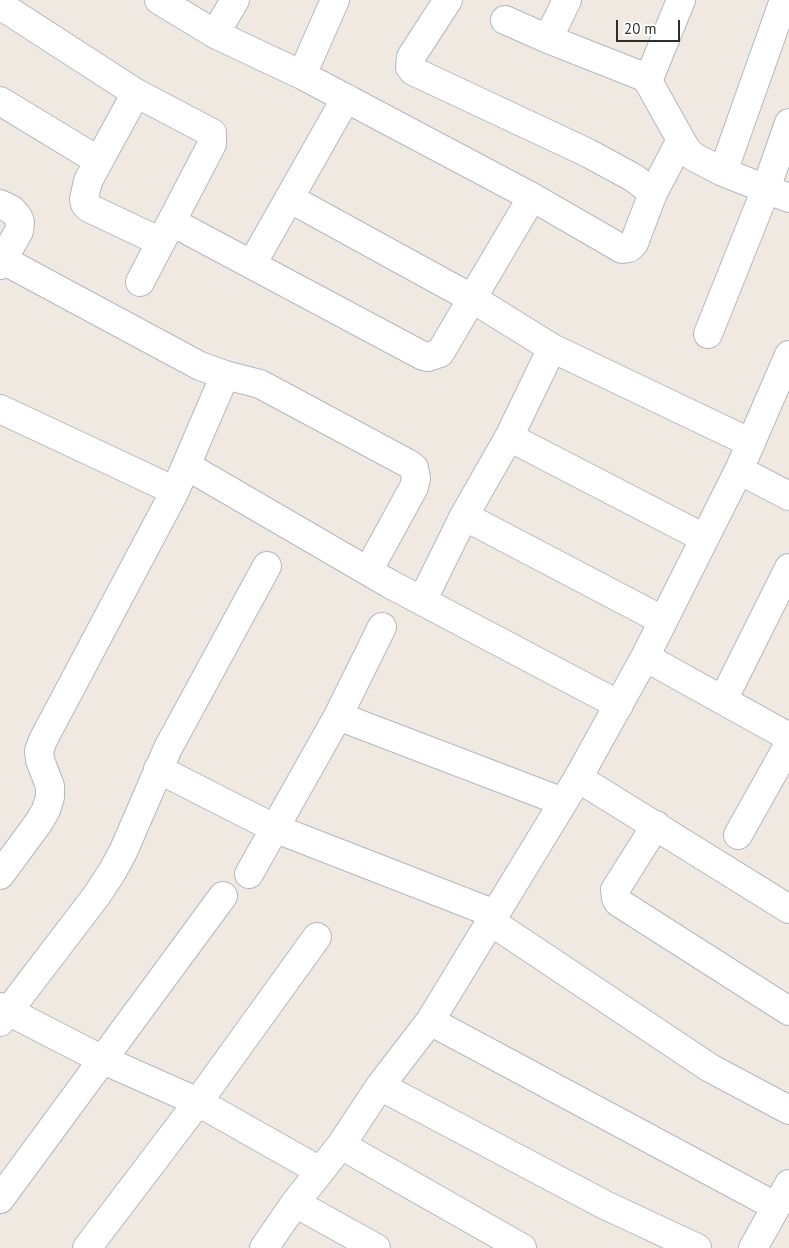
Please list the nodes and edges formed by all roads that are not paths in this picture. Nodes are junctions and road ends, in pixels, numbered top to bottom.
1 (159, 0) edge
2 (235, 0) edge
3 (335, 0) edge
4 (448, 0) edge
5 (567, 0) edge
6 (681, 0) edge
7 (784, 0) edge
8 (0, 5) edge
9 (505, 20) dead end
10 (215, 34) junction
11 (548, 39) junction
12 (302, 75) junction
13 (648, 81) junction
14 (136, 93) junction
15 (346, 98) junction
16 (0, 101) edge
17 (789, 123) edge
18 (681, 140) junction
19 (99, 160) junction
20 (723, 172) junction
21 (653, 193) junction
22 (778, 194) edge
23 (532, 196) junction
24 (289, 198) junction
25 (0, 204) edge
26 (166, 232) junction
27 (2, 263) edge
28 (252, 264) junction
29 (140, 282) dead end
30 (472, 299) junction
31 (708, 334) dead end
32 (552, 348) junction
33 (789, 355) edge
34 (225, 375) junction
35 (0, 409) edge
36 (509, 436) junction
37 (751, 442) junction
38 (186, 466) junction
39 (739, 470) junction
40 (175, 491) junction
41 (789, 496) edge
42 (464, 516) junction
43 (704, 538) junction
44 (267, 566) dead end
45 (789, 568) edge
46 (368, 571) junction
47 (422, 601) junction
48 (779, 611) edge
49 (662, 620) junction
50 (382, 627) dead end
51 (645, 657) junction
52 (723, 700) junction
53 (620, 705) junction
54 (338, 716) junction
55 (789, 737) edge
56 (789, 744) edge
57 (158, 770) junction
58 (578, 778) junction
59 (563, 802) junction
60 (656, 825) junction
61 (274, 828) junction
62 (738, 835) dead end
63 (249, 874) dead end
64 (0, 875) edge
65 (223, 896) dead end
66 (789, 909) edge
67 (493, 918) junction
68 (317, 937) dead end
69 (789, 1011) edge
70 (3, 1014) edge
71 (430, 1021) junction
72 (101, 1059) junction
73 (380, 1086) junction
74 (198, 1102) junction
75 (789, 1110) edge
76 (341, 1144) junction
77 (320, 1171) junction
78 (782, 1195) edge
79 (0, 1199) edge
80 (295, 1203) junction
81 (87, 1248) edge
82 (264, 1248) edge
83 (376, 1248) edge
84 (522, 1248) edge
85 (697, 1248) edge
86 (753, 1248) edge

1 - 10 street
2 - 10 street
3 - 12 street
4 - 21 street
5 - 11 street
6 - 13 street
7 - 20 street
8 - 14 street
9 - 11 street
10 - 12 street
11 - 13 street
12 - 15 street
13 - 18 street
14 - 19 street
14 - 26 street
15 - 23 street
15 - 24 street
16 - 19 street
17 - 22 street
18 - 20 street
18 - 21 street
19 - 26 street
20 - 22 street
21 - 23 street
22 - 31 street
23 - 30 street
24 - 28 street
24 - 30 street
25 - 27 street
26 - 28 street
26 - 29 street
27 - 34 street
28 - 30 street
30 - 32 street
32 - 36 street
32 - 37 street
33 - 37 street
34 - 38 street
34 - 46 street
35 - 40 street
36 - 42 street
36 - 43 street
37 - 39 street
38 - 40 street
38 - 46 street
39 - 41 street
39 - 43 street
40 - 64 street
42 - 47 street
42 - 49 street
43 - 49 street
44 - 57 street
45 - 48 street
46 - 47 street
47 - 53 street
48 - 52 street
49 - 51 street
50 - 54 street
51 - 52 street
51 - 53 street
52 - 55 street
53 - 58 street
54 - 59 street
54 - 61 street
56 - 62 street
57 - 61 street
57 - 70 street
58 - 59 street
58 - 60 street
59 - 67 street
60 - 66 street
60 - 69 street
61 - 63 street
61 - 67 street
65 - 72 street
67 - 71 street
67 - 75 street
68 - 74 street
70 - 72 street
71 - 73 street
71 - 78 street
72 - 74 street
72 - 79 street
73 - 76 street
73 - 85 street
74 - 77 street
74 - 81 street
76 - 77 street
76 - 84 street
77 - 80 street
78 - 86 street
80 - 82 street
80 - 83 street

